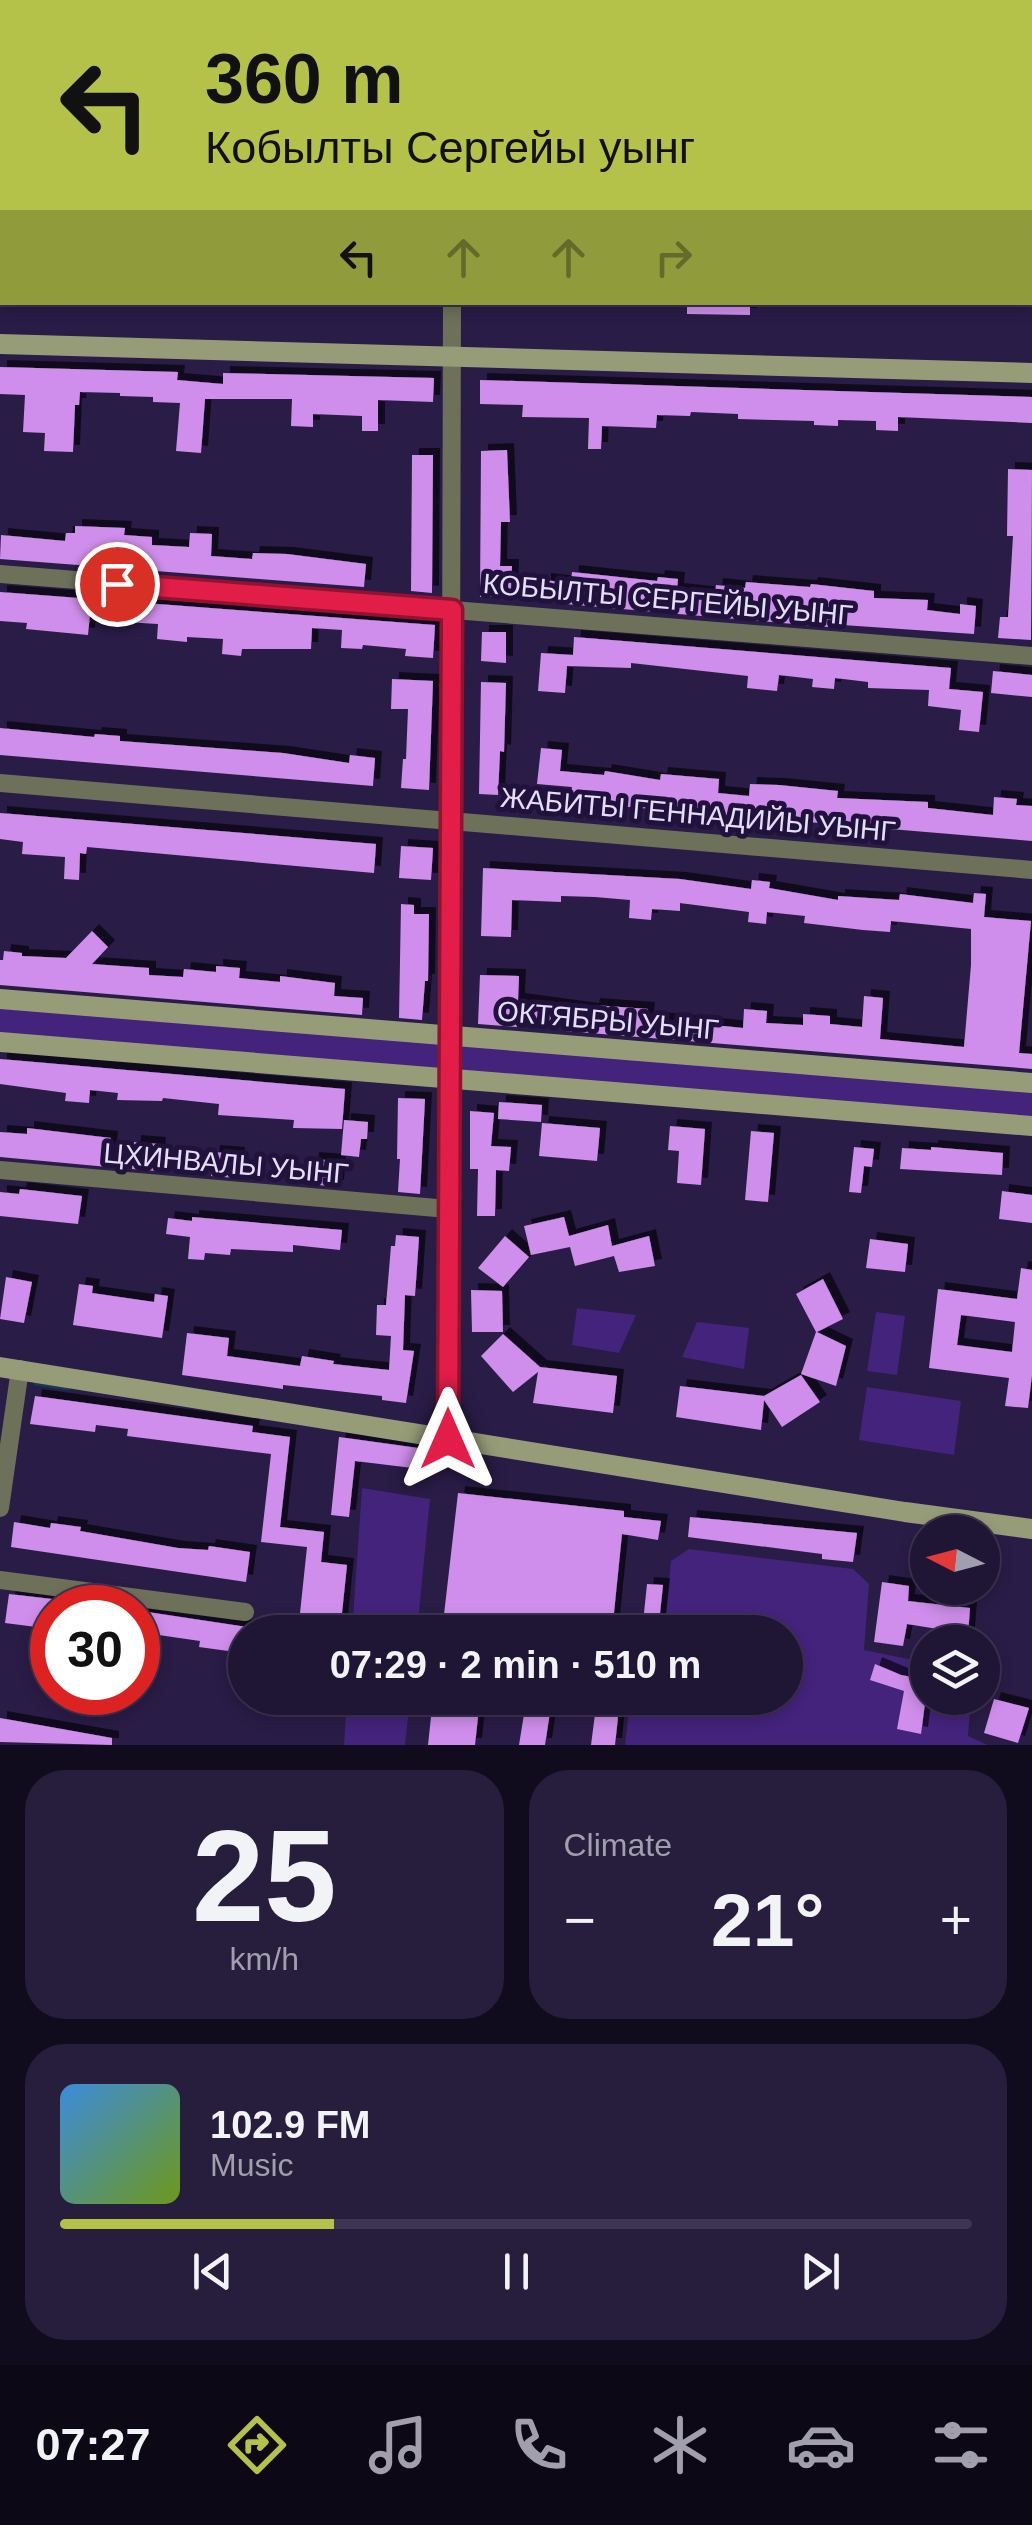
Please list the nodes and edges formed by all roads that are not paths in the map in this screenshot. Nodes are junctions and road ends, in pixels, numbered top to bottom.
1 (452, 305) edge
2 (0, 344) edge
3 (450, 354) junction
4 (1032, 374) edge
5 (0, 574) edge
6 (452, 610) junction
7 (1032, 656) edge
8 (0, 783) edge
9 (451, 820) junction
10 (1032, 870) edge
11 (0, 999) edge
12 (450, 1034) junction
13 (0, 1042) edge
14 (449, 1078) junction
15 (1032, 1083) edge
16 (1032, 1126) edge
17 (0, 1170) edge
18 (448, 1209) junction
19 (10, 1368) edge
20 (448, 1439) junction
21 (0, 1508) edge
22 (1032, 1529) edge
23 (0, 1580) edge
24 (245, 1612) dead end

1 - 3 street
2 - 3 street
3 - 4 street
3 - 6 street
5 - 6 street, КОБЫЛТЫ СЕРГЕЙЫ УЫНГ
6 - 7 street, КОБЫЛТЫ СЕРГЕЙЫ УЫНГ
6 - 9 street
8 - 9 street, ЖАБИТЫ ГЕННАДИЙЫ УЫНГ
9 - 10 street, ЖАБИТЫ ГЕННАДИЙЫ УЫНГ
9 - 12 street
11 - 12 street, ОКТЯБРЫ УЫНГ
12 - 14 street
12 - 15 street, ОКТЯБРЫ УЫНГ
13 - 14 street
14 - 16 street
14 - 18 street
17 - 18 street, ЦХИНВАЛЫ УЫНГ
18 - 20 street
19 - 20 street
19 - 21 street
20 - 22 street
23 - 24 street

